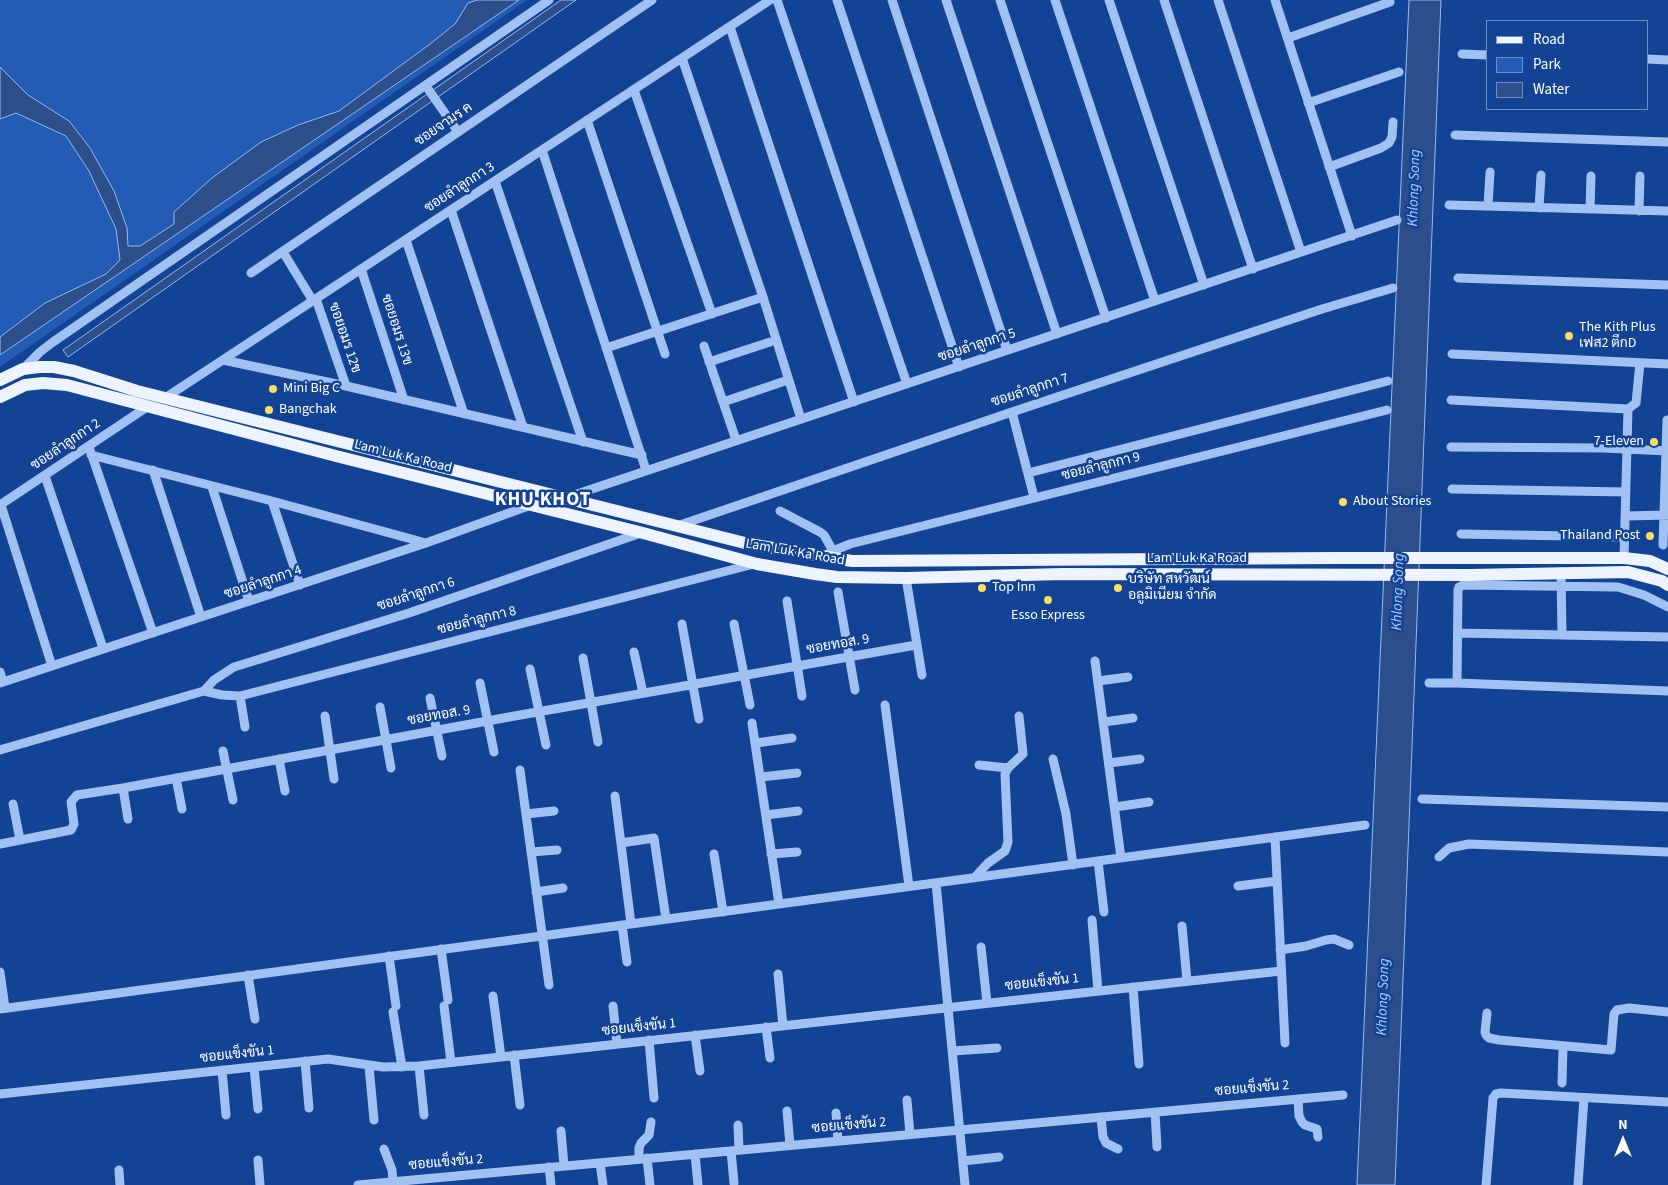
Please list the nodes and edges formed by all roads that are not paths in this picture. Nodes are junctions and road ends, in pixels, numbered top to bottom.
1 (549, 0) edge
2 (652, 0) edge
3 (770, 0) edge
4 (777, 0) edge
5 (837, 0) edge
6 (892, 0) edge
7 (946, 0) edge
8 (1000, 0) edge
9 (1055, 0) edge
10 (1109, 0) edge
11 (1164, 0) edge
12 (1218, 0) edge
13 (1275, 0) edge
14 (1390, 2) dead end
15 (730, 27) junction
16 (1288, 38) junction
17 (1462, 54) dead end
18 (1486, 55) edge
19 (682, 58) junction
20 (1648, 59) edge
21 (1668, 60) edge
22 (1399, 72) dead end
23 (634, 90) junction
24 (432, 93) junction
25 (1308, 103) junction
26 (587, 120) junction
27 (1393, 122) dead end
28 (458, 132) junction
29 (1455, 135) dead end
30 (1668, 142) edge
31 (542, 150) junction
32 (1329, 167) junction
33 (1490, 172) dead end
34 (1541, 175) dead end
35 (1591, 176) dead end
36 (1640, 176) dead end
37 (495, 181) junction
38 (1450, 205) dead end
39 (1488, 206) junction
40 (1539, 208) junction
41 (1590, 209) junction
42 (451, 210) junction
43 (1639, 210) junction
44 (1668, 211) edge
45 (1397, 220) dead end
46 (1352, 236) junction
47 (406, 240) junction
48 (282, 252) junction
49 (1301, 252) junction
50 (362, 269) junction
51 (1253, 269) junction
52 (251, 273) dead end
53 (1458, 278) dead end
54 (1204, 285) junction
55 (1668, 285) edge
56 (1394, 288) dead end
57 (763, 297) junction
58 (314, 300) junction
59 (1155, 301) junction
60 (712, 314) junction
61 (1106, 318) junction
62 (657, 332) junction
63 (1057, 334) junction
64 (770, 342) dead end
65 (704, 346) dead end
66 (606, 348) junction
67 (1007, 350) junction
68 (665, 354) dead end
69 (1452, 354) dead end
70 (223, 360) junction
71 (709, 362) junction
72 (1640, 363) junction
73 (1668, 364) edge
74 (959, 366) junction
75 (23, 369) junction
76 (0, 380) edge
77 (785, 381) dead end
78 (1388, 381) dead end
79 (907, 384) junction
80 (346, 386) junction
81 (0, 397) edge
82 (165, 398) junction
83 (404, 400) junction
84 (1451, 400) dead end
85 (723, 402) junction
86 (854, 402) junction
87 (147, 407) junction
88 (1628, 409) junction
89 (1387, 410) dead end
90 (1012, 412) junction
91 (464, 414) junction
92 (801, 419) junction
93 (1667, 420) edge
94 (523, 427) junction
95 (736, 440) junction
96 (583, 442) junction
97 (1451, 447) dead end
98 (1627, 449) junction
99 (90, 451) junction
100 (1667, 451) edge
101 (642, 455) junction
102 (153, 470) junction
103 (646, 470) junction
104 (1028, 474) junction
105 (45, 476) junction
106 (212, 487) junction
107 (1452, 489) dead end
108 (1626, 492) junction
109 (1034, 497) junction
110 (565, 498) junction
111 (272, 501) junction
112 (0, 505) edge
113 (532, 505) junction
114 (780, 511) dead end
115 (1626, 516) junction
116 (1666, 516) edge
117 (677, 526) junction
118 (643, 533) junction
119 (1461, 534) dead end
120 (1624, 537) junction
121 (426, 543) junction
122 (1663, 544) dead end
123 (828, 554) junction
124 (1624, 558) junction
125 (968, 561) junction
126 (757, 564) junction
127 (1668, 569) edge
128 (1561, 572) junction
129 (970, 576) junction
130 (906, 578) junction
131 (300, 585) junction
132 (1668, 585) edge
133 (1562, 586) junction
134 (838, 592) dead end
135 (787, 600) dead end
136 (249, 601) junction
137 (1668, 607) edge
138 (201, 617) junction
139 (682, 624) dead end
140 (734, 624) dead end
141 (153, 633) junction
142 (1458, 633) junction
143 (1562, 635) junction
144 (1668, 637) edge
145 (916, 645) junction
146 (102, 648) junction
147 (634, 652) dead end
148 (850, 657) junction
149 (583, 658) dead end
150 (1096, 661) dead end
151 (52, 666) junction
152 (796, 666) junction
153 (530, 669) dead end
154 (0, 672) edge
155 (744, 675) junction
156 (922, 675) dead end
157 (1128, 677) dead end
158 (1098, 680) junction
159 (2, 683) edge
160 (1429, 683) dead end
161 (1457, 683) junction
162 (480, 684) dead end
163 (693, 684) junction
164 (855, 690) dead end
165 (204, 691) junction
166 (1668, 691) edge
167 (643, 693) junction
168 (240, 696) junction
169 (802, 696) dead end
170 (430, 698) dead end
171 (591, 702) junction
172 (750, 705) dead end
173 (885, 705) dead end
174 (380, 708) dead end
175 (538, 712) junction
176 (325, 716) dead end
177 (1019, 716) dead end
178 (1133, 718) dead end
179 (699, 719) dead end
180 (488, 721) junction
181 (1104, 722) junction
182 (752, 723) dead end
183 (245, 727) dead end
184 (436, 730) junction
185 (792, 738) dead end
186 (387, 739) junction
187 (598, 742) dead end
188 (756, 743) junction
189 (546, 745) dead end
190 (0, 750) edge
191 (330, 750) junction
192 (223, 751) dead end
193 (494, 752) dead end
194 (442, 756) dead end
195 (1140, 758) dead end
196 (279, 759) junction
197 (1053, 759) dead end
198 (1109, 763) junction
199 (979, 765) dead end
200 (391, 768) dead end
201 (1008, 768) junction
202 (227, 769) junction
203 (520, 770) dead end
204 (797, 773) dead end
205 (761, 777) junction
206 (176, 778) junction
207 (334, 779) dead end
208 (123, 788) junction
209 (285, 791) dead end
210 (615, 796) dead end
211 (233, 800) dead end
212 (1422, 800) dead end
213 (1149, 802) dead end
214 (13, 804) dead end
215 (1115, 807) junction
216 (1668, 807) edge
217 (182, 809) dead end
218 (554, 811) dead end
219 (798, 811) dead end
220 (526, 814) junction
221 (766, 815) junction
222 (128, 819) dead end
223 (1365, 825) dead end
224 (1275, 838) junction
225 (20, 840) junction
226 (621, 843) junction
227 (0, 844) edge
228 (557, 850) dead end
229 (531, 852) junction
230 (797, 852) dead end
231 (1668, 852) edge
232 (714, 854) dead end
233 (771, 854) junction
234 (1439, 857) dead end
235 (1121, 858) junction
236 (1098, 861) junction
237 (1073, 864) junction
238 (974, 878) junction
239 (1277, 881) junction
240 (936, 883) junction
241 (909, 886) junction
242 (1238, 886) dead end
243 (563, 888) dead end
244 (536, 892) junction
245 (779, 904) junction
246 (723, 912) junction
247 (1104, 912) dead end
248 (666, 919) junction
249 (1092, 920) dead end
250 (627, 925) junction
251 (1182, 926) dead end
252 (543, 936) junction
253 (1349, 945) dead end
254 (981, 947) dead end
255 (441, 950) junction
256 (1280, 950) junction
257 (389, 956) junction
258 (628, 962) dead end
259 (1282, 971) junction
260 (0, 972) edge
261 (778, 974) dead end
262 (248, 975) junction
263 (1186, 981) junction
264 (549, 984) dead end
265 (1133, 987) junction
266 (1098, 991) junction
267 (493, 996) dead end
268 (987, 1003) junction
269 (613, 1006) dead end
270 (948, 1007) junction
271 (2, 1008) edge
272 (1668, 1012) edge
273 (1487, 1013) dead end
274 (255, 1019) dead end
275 (783, 1026) junction
276 (766, 1028) junction
277 (695, 1035) junction
278 (649, 1040) junction
279 (1285, 1043) dead end
280 (617, 1044) junction
281 (1563, 1046) junction
282 (997, 1048) dead end
283 (952, 1051) junction
284 (514, 1055) junction
285 (501, 1057) junction
286 (770, 1058) dead end
287 (305, 1061) junction
288 (451, 1062) junction
289 (1139, 1064) dead end
290 (369, 1066) junction
291 (419, 1066) junction
292 (254, 1067) junction
293 (402, 1067) junction
294 (222, 1070) junction
295 (700, 1071) dead end
296 (1562, 1083) dead end
297 (0, 1094) edge
298 (1343, 1095) dead end
299 (654, 1098) dead end
300 (1584, 1098) junction
301 (1298, 1099) junction
302 (907, 1100) dead end
303 (1668, 1102) edge
304 (520, 1105) dead end
305 (309, 1108) dead end
306 (258, 1109) dead end
307 (787, 1111) dead end
308 (1155, 1112) junction
309 (836, 1113) dead end
310 (226, 1115) dead end
311 (424, 1115) dead end
312 (1101, 1117) junction
313 (374, 1120) dead end
314 (651, 1122) dead end
315 (738, 1125) dead end
316 (960, 1130) junction
317 (561, 1131) dead end
318 (910, 1134) junction
319 (1318, 1137) dead end
320 (838, 1141) junction
321 (790, 1145) junction
322 (1157, 1147) dead end
323 (384, 1149) dead end
324 (1118, 1149) dead end
325 (735, 1150) junction
326 (695, 1154) junction
327 (999, 1156) dead end
328 (643, 1159) junction
329 (258, 1160) dead end
330 (963, 1161) junction
331 (600, 1163) junction
332 (564, 1166) junction
333 (549, 1168) junction
334 (119, 1170) dead end
335 (393, 1182) junction
336 (427, 1182) edge
337 (734, 1183) dead end
338 (120, 1185) edge
339 (260, 1185) edge
340 (358, 1185) edge
341 (551, 1185) edge
342 (603, 1185) edge
343 (650, 1185) edge
344 (698, 1185) edge
345 (965, 1185) edge
346 (1486, 1185) edge
347 (1578, 1185) edge

1 - 24 street
2 - 28 street, ซอยจามร ค
3 - 15 street, ซอยลำลูกกา 3
4 - 79 street
5 - 74 street
6 - 67 street
7 - 63 street
8 - 61 street
9 - 59 street
10 - 54 street
11 - 51 street
12 - 49 street
13 - 16 street
14 - 16 street
15 - 19 street, ซอยลำลูกกา 3
15 - 86 street
16 - 25 street
17 - 18 street
19 - 23 street, ซอยลำลูกกา 3
19 - 57 street
20 - 21 street
22 - 25 street
23 - 26 street, ซอยลำลูกกา 3
23 - 60 street
24 - 28 street
24 - 75 street
25 - 32 street
26 - 31 street, ซอยลำลูกกา 3
26 - 62 street
27 - 32 street
28 - 48 street, ซอยจามร ค
29 - 30 street
31 - 37 street, ซอยลำลูกกา 3
31 - 66 street
32 - 46 street
33 - 39 street
34 - 40 street
35 - 41 street
36 - 43 street
37 - 42 street, ซอยลำลูกกา 3
37 - 96 street
38 - 39 street
39 - 40 street
40 - 41 street
41 - 43 street
42 - 47 street, ซอยลำลูกกา 3
42 - 94 street
43 - 44 street
45 - 46 street, ซอยลำลูกกา 5
46 - 49 street, ซอยลำลูกกา 5
47 - 50 street, ซอยลำลูกกา 3
47 - 91 street
48 - 52 street, ซอยจามร ค
48 - 58 street, ซอยอมร 12ข
49 - 51 street, ซอยลำลูกกา 5
50 - 58 street, ซอยลำลูกกา 3
50 - 83 street, ซอยอมร 13ข
51 - 54 street, ซอยลำลูกกา 5
53 - 55 street
54 - 59 street, ซอยลำลูกกา 5
56 - 90 street, ซอยลำลูกกา 7
57 - 60 street
57 - 92 street
58 - 70 street, ซอยลำลูกกา 3
58 - 80 street, ซอยอมร 12ข
59 - 61 street, ซอยลำลูกกา 5
60 - 62 street
61 - 63 street, ซอยลำลูกกา 5
62 - 66 street
62 - 68 street
63 - 67 street, ซอยลำลูกกา 5
64 - 71 street
65 - 71 street
66 - 101 street
67 - 74 street, ซอยลำลูกกา 5
69 - 72 street
70 - 80 street
70 - 82 street, ซอยลำลูกกา 3
71 - 85 street
72 - 73 street
72 - 88 street
74 - 79 street, ซอยลำลูกกา 5
75 - 76 main road, Lam Luk Ka Road
75 - 82 main road, Lam Luk Ka Road
77 - 85 street
78 - 104 street
79 - 86 street, ซอยลำลูกกา 5
80 - 83 street
81 - 87 main road, Lam Luk Ka Road
82 - 110 main road, Lam Luk Ka Road
83 - 91 street
84 - 88 street
85 - 95 street
86 - 92 street, ซอยลำลูกกา 5
87 - 99 street, ซอยลำลูกกา 2
87 - 113 main road, Lam Luk Ka Road
88 - 98 street
89 - 109 street, ซอยลำลูกกา 9
90 - 104 street
90 - 117 street, ซอยลำลูกกา 7
91 - 94 street
92 - 95 street, ซอยลำลูกกา 5
93 - 100 street
94 - 96 street
95 - 103 street, ซอยลำลูกกา 5
96 - 101 street
97 - 98 street
98 - 100 street
98 - 108 street
99 - 102 street
99 - 105 street, ซอยลำลูกกา 2
99 - 141 street
100 - 116 street
101 - 103 street
102 - 106 street
102 - 138 street
103 - 110 street, ซอยลำลูกกา 5
104 - 109 street
105 - 112 street, ซอยลำลูกกา 2
105 - 146 street
106 - 111 street
106 - 136 street
107 - 108 street
108 - 115 street
109 - 123 street, ซอยลำลูกกา 9
110 - 117 main road, Lam Luk Ka Road
111 - 121 street
111 - 131 street
112 - 151 street
113 - 118 main road, Lam Luk Ka Road
113 - 121 street, ซอยลำลูกกา 4
114 - 123 street
115 - 116 street
115 - 120 street
116 - 122 street
117 - 123 main road, Lam Luk Ka Road
118 - 126 main road, Lam Luk Ka Road
118 - 165 street, ซอยลำลูกกา 6
119 - 120 street
120 - 124 street
121 - 131 street, ซอยลำลูกกา 4
123 - 125 main road, Lam Luk Ka Road
124 - 125 main road, Lam Luk Ka Road
124 - 127 main road, Lam Luk Ka Road
125 - 129 main road
126 - 130 main road, Lam Luk Ka Road
126 - 168 street, ซอยลำลูกกา 8
128 - 129 main road, Lam Luk Ka Road
128 - 132 main road, Lam Luk Ka Road
128 - 133 street
129 - 130 main road, Lam Luk Ka Road
130 - 145 street
131 - 136 street, ซอยลำลูกกา 4
133 - 137 street
133 - 142 street
133 - 143 street
134 - 148 street
135 - 152 street
136 - 138 street, ซอยลำลูกกา 4
138 - 141 street, ซอยลำลูกกา 4
139 - 163 street
140 - 155 street
141 - 146 street, ซอยลำลูกกา 4
142 - 143 street
142 - 161 street
143 - 144 street
145 - 148 street, ซอยทอส. 9
145 - 156 street
146 - 151 street, ซอยลำลูกกา 4
147 - 167 street
148 - 152 street, ซอยทอส. 9
148 - 164 street
149 - 171 street
150 - 158 street
151 - 159 street, ซอยลำลูกกา 4
152 - 155 street, ซอยทอส. 9
152 - 169 street
153 - 175 street
154 - 159 street
155 - 163 street, ซอยทอส. 9
155 - 172 street
157 - 158 street
158 - 181 street
160 - 161 street
161 - 166 street
162 - 180 street
163 - 167 street, ซอยทอส. 9
163 - 179 street
165 - 168 street, ซอยลำลูกกา 8
165 - 190 street
167 - 171 street, ซอยทอส. 9
168 - 183 street
170 - 184 street
171 - 175 street, ซอยทอส. 9
171 - 187 street
173 - 241 street
174 - 186 street
175 - 180 street, ซอยทอส. 9
175 - 189 street
176 - 191 street
177 - 201 street
178 - 181 street
180 - 184 street, ซอยทอส. 9
180 - 193 street
181 - 198 street
182 - 188 street
184 - 186 street, ซอยทอส. 9
184 - 194 street
185 - 188 street
186 - 191 street, ซอยทอส. 9
186 - 200 street
188 - 205 street
191 - 196 street, ซอยทอส. 9
191 - 207 street
192 - 202 street
195 - 198 street
196 - 202 street, ซอยทอส. 9
196 - 209 street
197 - 237 street
198 - 215 street
199 - 201 street
201 - 238 street
202 - 206 street, ซอยทอส. 9
202 - 211 street
203 - 220 street
204 - 205 street
205 - 221 street
206 - 208 street, ซอยทอส. 9
206 - 217 street
208 - 222 street
208 - 225 street, ซอยทอส. 9
210 - 226 street
212 - 216 street
213 - 215 street
214 - 225 street
215 - 235 street
218 - 220 street
219 - 221 street
220 - 229 street
221 - 233 street
223 - 224 street
224 - 235 street
224 - 239 street
225 - 227 street, ซอยทอส. 9
226 - 248 street
226 - 250 street
228 - 229 street
229 - 244 street
230 - 233 street
231 - 234 street
232 - 246 street
233 - 245 street
235 - 236 street
236 - 237 street
236 - 247 street
237 - 238 street
238 - 240 street
239 - 242 street
239 - 256 street
240 - 241 street
240 - 270 street
241 - 245 street
243 - 244 street
244 - 252 street
245 - 246 street
246 - 248 street
248 - 250 street
249 - 266 street
250 - 252 street
250 - 258 street
251 - 263 street
252 - 255 street
252 - 264 street
253 - 256 street
254 - 268 street
255 - 257 street
255 - 288 street
256 - 259 street
257 - 262 street
257 - 293 street
259 - 263 street, ซอยแข็งขัน 1
259 - 279 street
260 - 271 street
261 - 275 street
262 - 271 street
262 - 274 street
263 - 265 street, ซอยแข็งขัน 1
265 - 266 street, ซอยแข็งขัน 1
265 - 289 street
266 - 268 street, ซอยแข็งขัน 1
267 - 285 street
268 - 270 street, ซอยแข็งขัน 1
269 - 280 street
270 - 275 street, ซอยแข็งขัน 1
270 - 283 street
272 - 281 street
273 - 281 street
275 - 276 street, ซอยแข็งขัน 1
276 - 277 street, ซอยแข็งขัน 1
276 - 286 street
277 - 278 street, ซอยแข็งขัน 1
277 - 295 street
278 - 280 street, ซอยแข็งขัน 1
278 - 299 street
280 - 284 street, ซอยแข็งขัน 1
281 - 296 street
282 - 283 street
283 - 316 street
284 - 285 street, ซอยแข็งขัน 1
284 - 304 street
285 - 288 street, ซอยแข็งขัน 1
287 - 290 street, ซอยแข็งขัน 1
287 - 292 street, ซอยแข็งขัน 1
287 - 305 street
288 - 291 street, ซอยแข็งขัน 1
290 - 293 street, ซอยแข็งขัน 1
290 - 313 street
291 - 293 street, ซอยแข็งขัน 1
291 - 311 street
292 - 294 street, ซอยแข็งขัน 1
292 - 306 street
294 - 297 street, ซอยแข็งขัน 1
294 - 310 street
298 - 301 street, ซอยแข็งขัน 2
300 - 303 street
300 - 346 street
300 - 347 street
301 - 308 street, ซอยแข็งขัน 2
301 - 319 street
302 - 318 street
307 - 321 street
308 - 312 street, ซอยแข็งขัน 2
308 - 322 street
309 - 320 street
312 - 316 street, ซอยแข็งขัน 2
312 - 324 street
314 - 328 street
315 - 325 street
316 - 318 street, ซอยแข็งขัน 2
316 - 330 street
317 - 332 street
318 - 320 street, ซอยแข็งขัน 2
320 - 321 street, ซอยแข็งขัน 2
321 - 325 street, ซอยแข็งขัน 2
323 - 335 street
325 - 326 street, ซอยแข็งขัน 2
325 - 337 street
326 - 328 street, ซอยแข็งขัน 2
326 - 344 street
327 - 330 street
328 - 331 street, ซอยแข็งขัน 2
328 - 343 street
329 - 339 street
330 - 345 street
331 - 332 street, ซอยแข็งขัน 2
331 - 342 street
332 - 333 street, ซอยแข็งขัน 2
333 - 336 street, ซอยแข็งขัน 2
333 - 341 street
334 - 338 street
335 - 336 street, ซอยแข็งขัน 2
335 - 340 street, ซอยแข็งขัน 2

